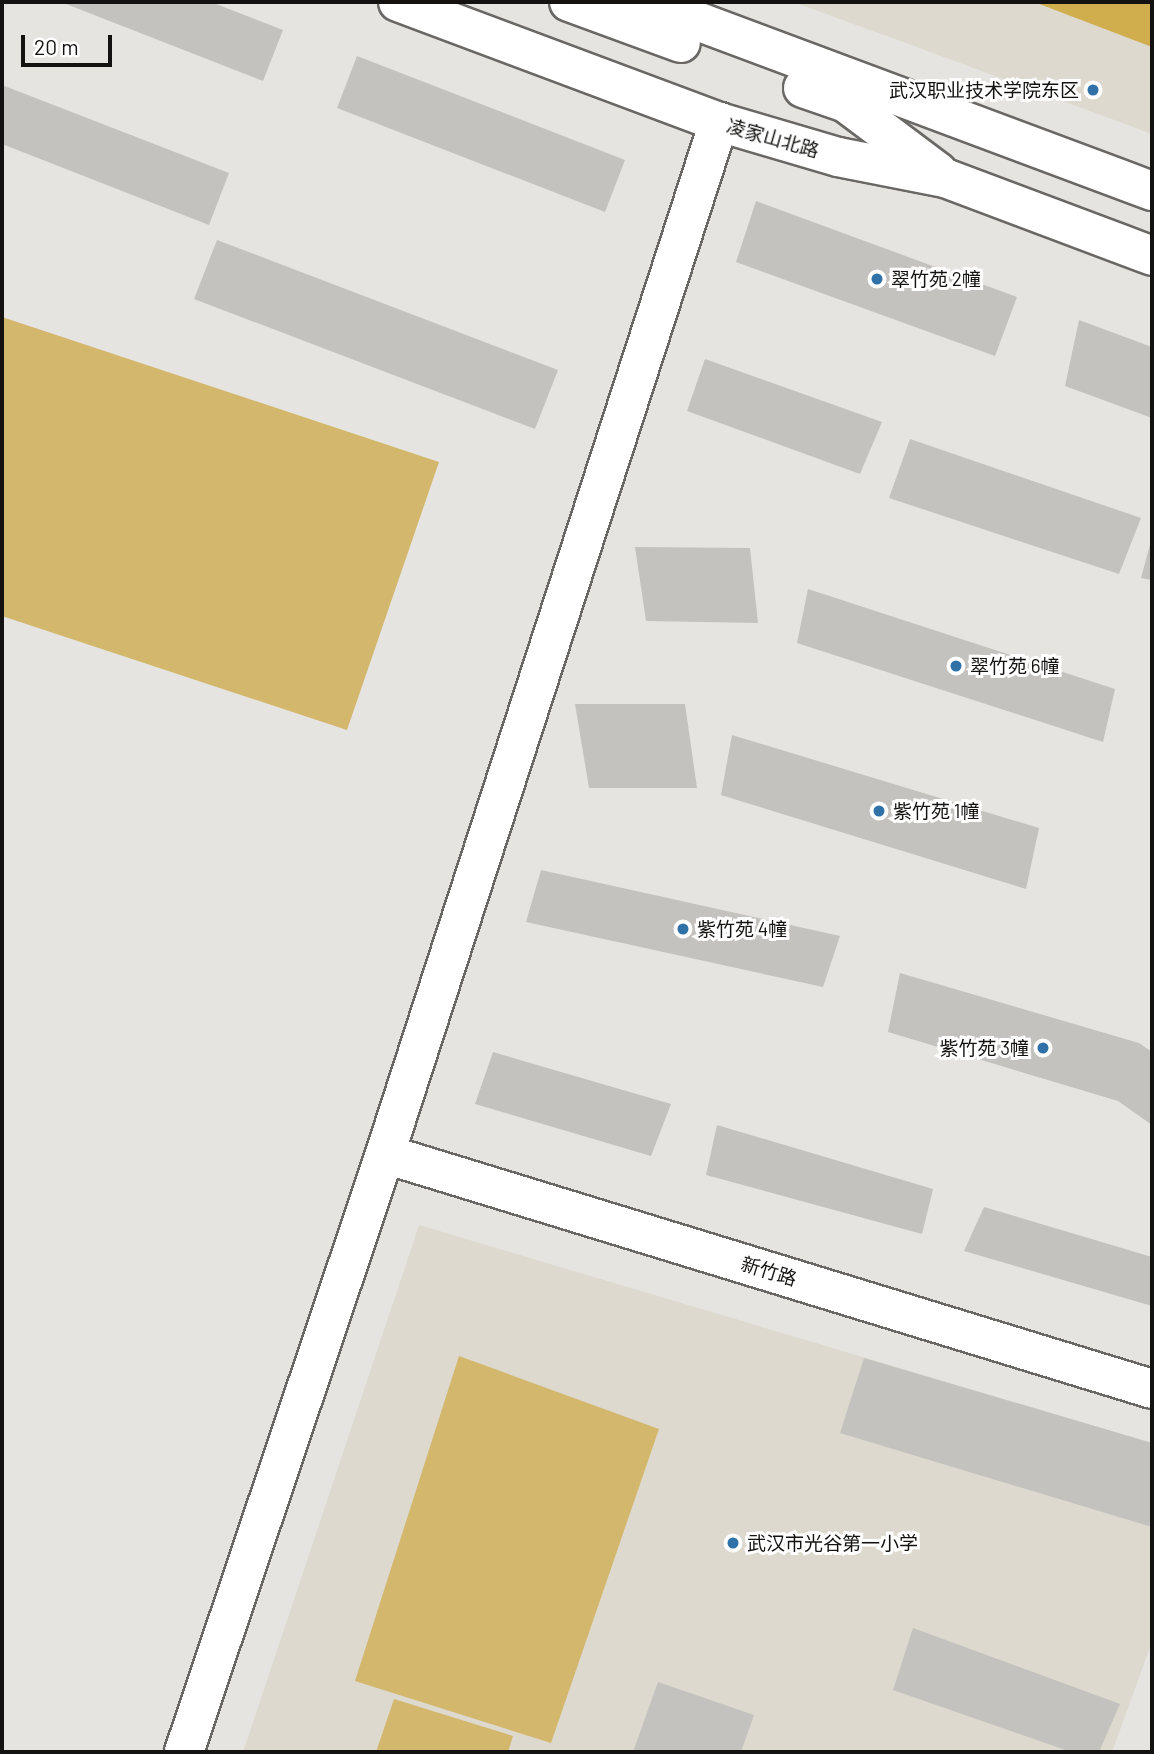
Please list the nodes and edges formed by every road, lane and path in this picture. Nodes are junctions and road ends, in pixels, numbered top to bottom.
1 (398, 2) edge
2 (569, 2) edge
3 (646, 2) edge
4 (719, 122) junction
5 (945, 178) junction
6 (1152, 191) edge
7 (1152, 256) edge
8 (385, 1154) junction
9 (1152, 1389) edge
10 (184, 1752) edge

1 - 4 main road, 凌家山北路
2 - 5 main road
3 - 6 main road
4 - 5 main road, 凌家山北路
4 - 8 main road
5 - 7 main road, 凌家山北路
8 - 9 main road, 新竹路
8 - 10 main road

